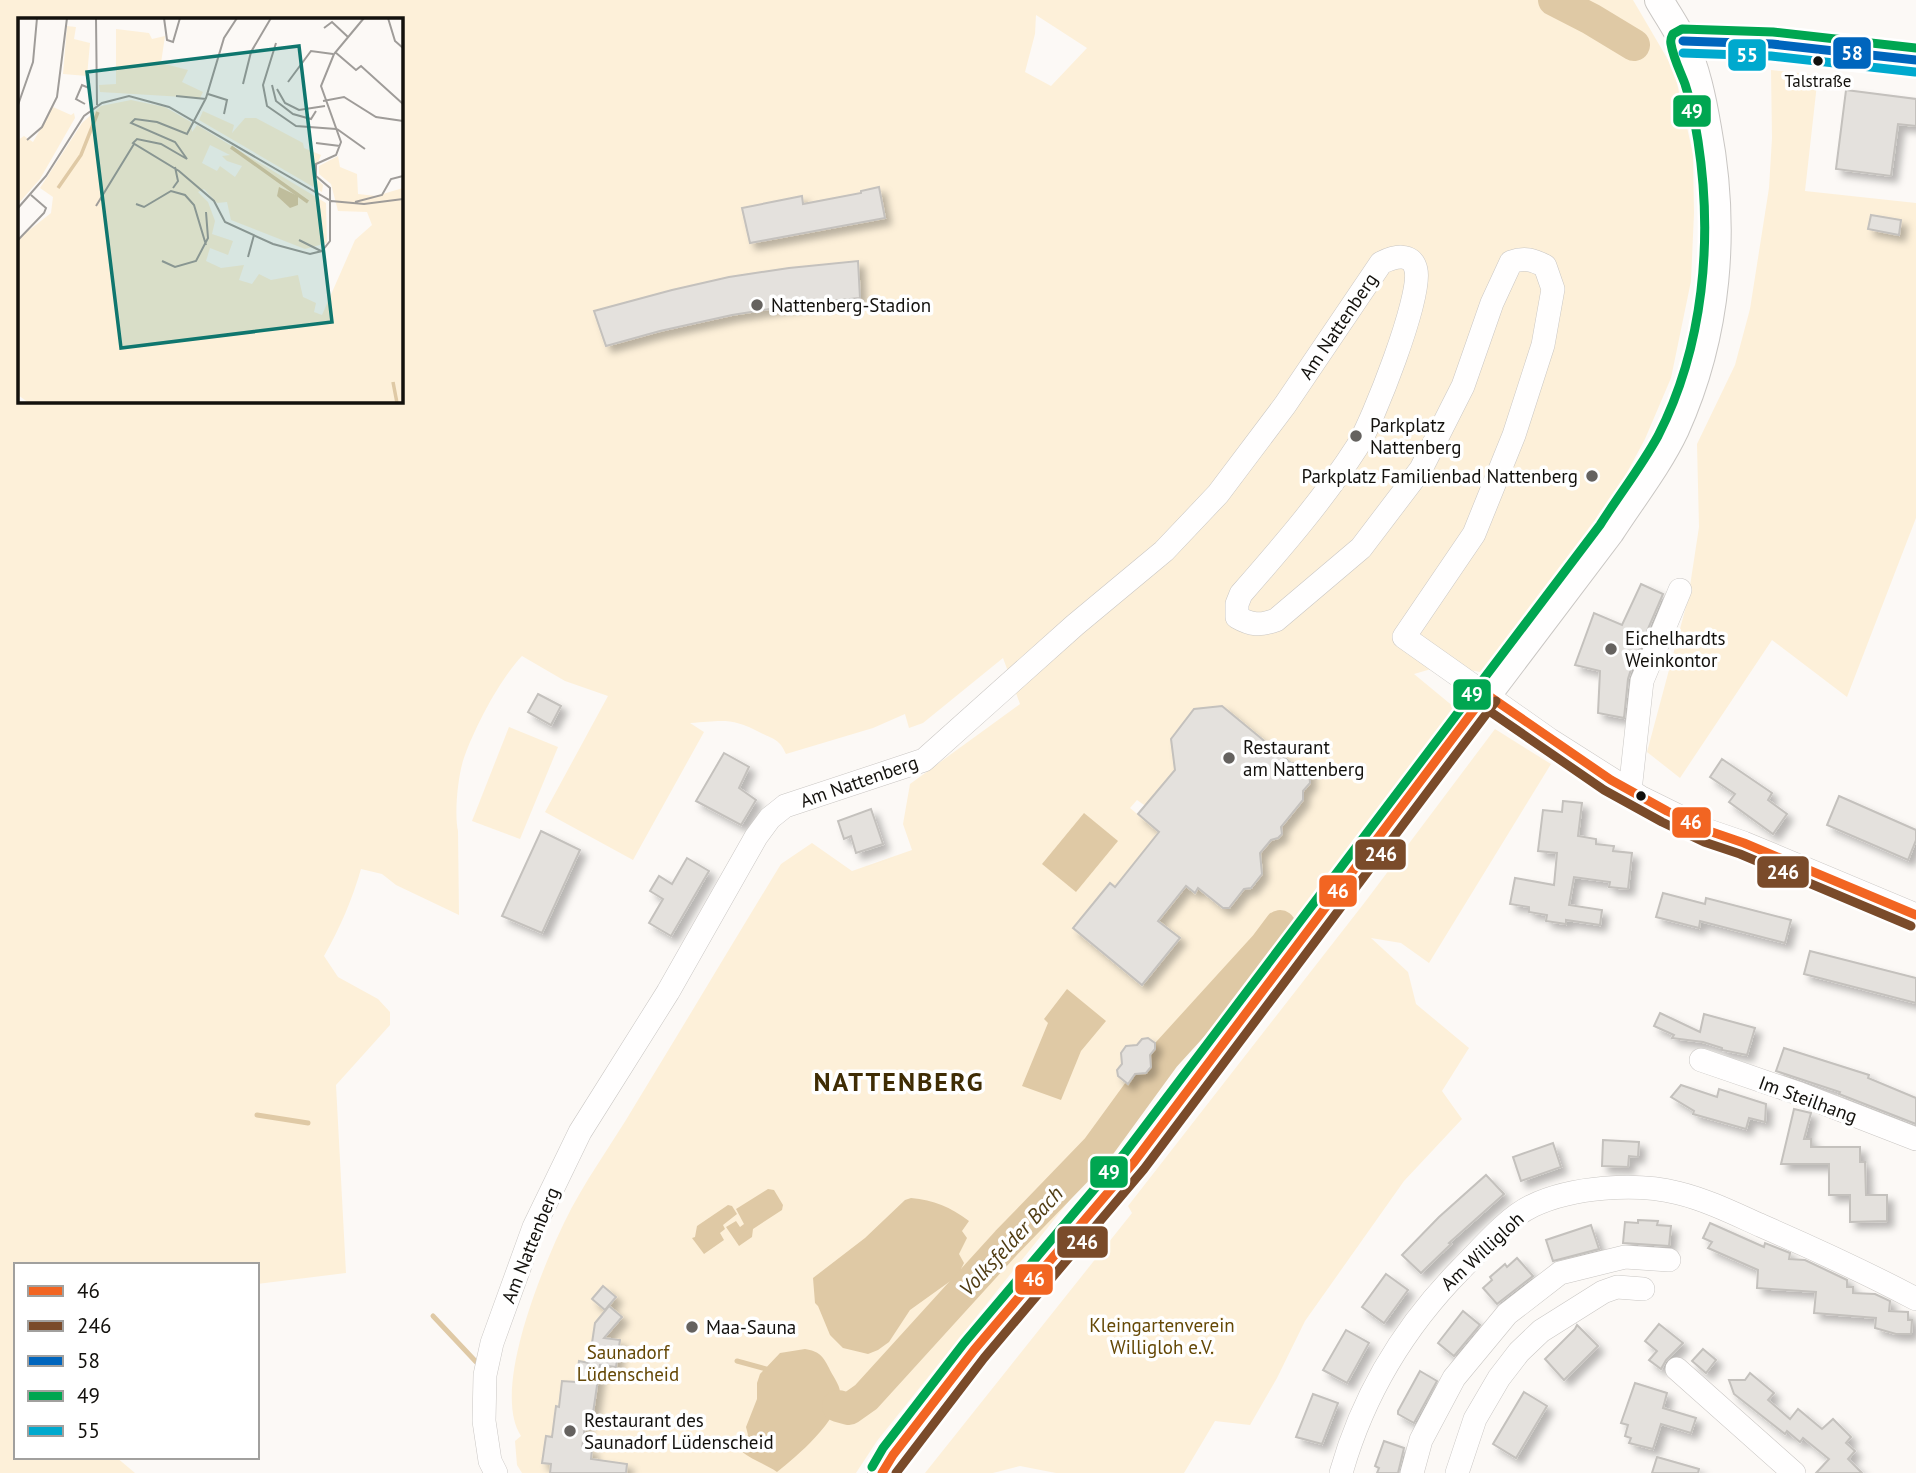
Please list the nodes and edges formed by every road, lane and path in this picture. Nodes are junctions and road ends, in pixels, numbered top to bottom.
1 (1659, 0) edge
2 (1683, 41) junction
3 (1916, 60) edge
4 (1680, 590) dead end
5 (1486, 694) junction
6 (1630, 791) junction
7 (1916, 915) edge
8 (1701, 1060) dead end
9 (1916, 1139) edge
10 (1670, 1260) dead end
11 (1643, 1289) dead end
12 (1916, 1299) edge
13 (1677, 1369) dead end
14 (496, 1473) edge
15 (882, 1473) edge
16 (1341, 1473) edge
17 (1412, 1473) edge
18 (1457, 1473) edge
19 (1794, 1473) edge

1 - 2 main road
2 - 3 main road
2 - 5 main road
4 - 6 street
5 - 6 street
5 - 14 street, Am Nattenberg
5 - 15 main road
6 - 7 street
8 - 9 street, Im Steilhang
10 - 17 street
11 - 18 street
12 - 16 street, Am Willigloh
13 - 19 street

